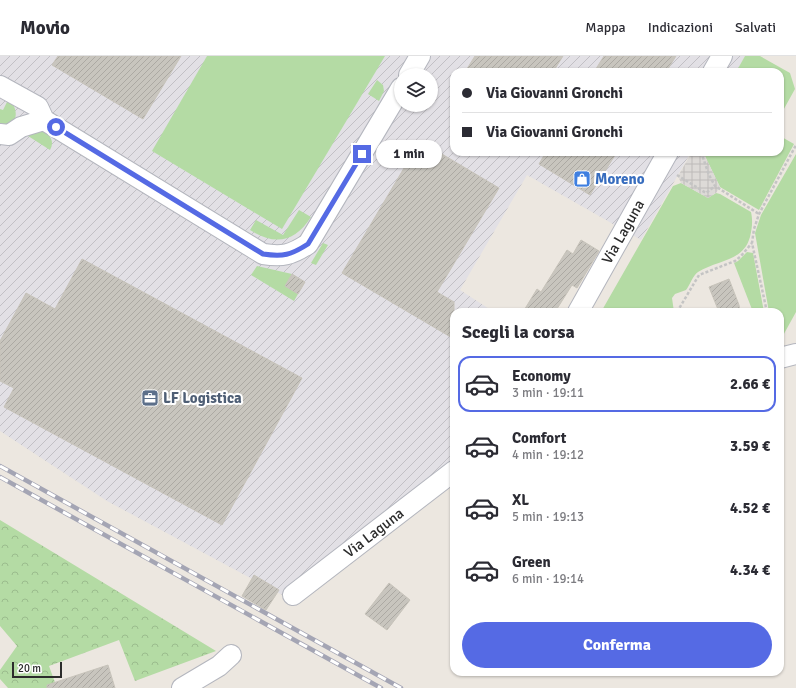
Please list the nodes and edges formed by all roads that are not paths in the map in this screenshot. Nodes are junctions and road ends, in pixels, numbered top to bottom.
1 (420, 56) edge
2 (722, 56) edge
3 (413, 68) edge
4 (715, 68) edge
5 (0, 86) edge
6 (20, 97) junction
7 (394, 100) edge
8 (44, 120) junction
9 (21, 127) junction
10 (0, 134) edge
11 (666, 156) edge
12 (580, 308) edge
13 (796, 354) edge
14 (784, 357) edge
15 (450, 474) edge
16 (293, 595) dead end
17 (231, 655) dead end
18 (182, 688) edge

1 - 3 street
2 - 4 street
5 - 6 street
6 - 8 street
6 - 9 street
7 - 8 street
8 - 9 street
9 - 10 street
11 - 12 street, Via Laguna
13 - 14 street
15 - 16 street, Via Laguna
17 - 18 street

